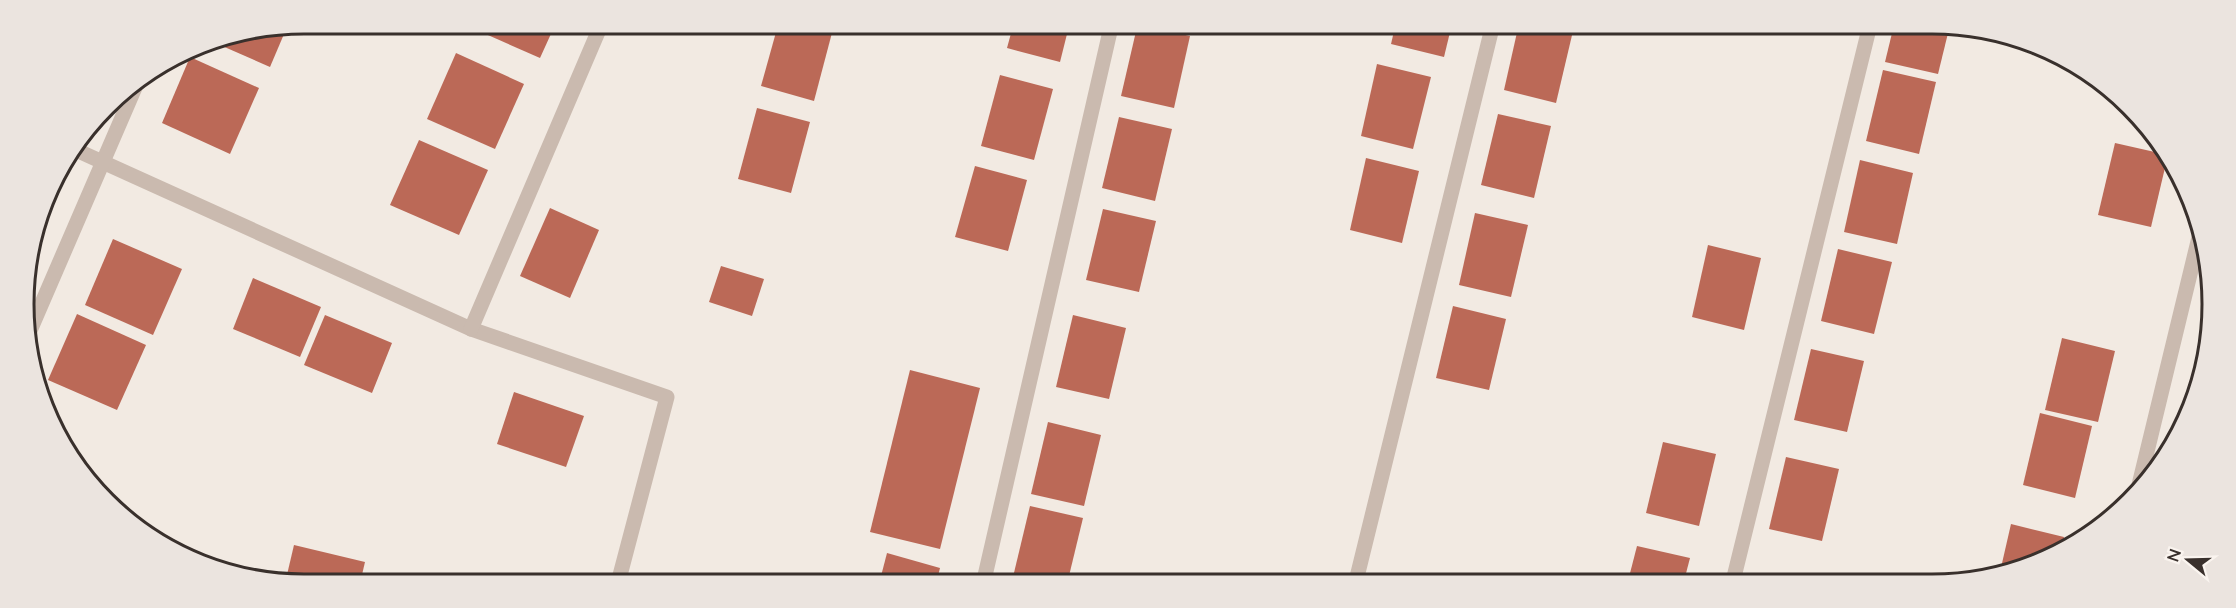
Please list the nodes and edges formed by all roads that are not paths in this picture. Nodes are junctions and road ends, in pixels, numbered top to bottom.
1 (597, 34) edge
2 (1109, 34) edge
3 (1491, 34) edge
4 (1868, 34) edge
5 (131, 97) edge
6 (81, 152) edge
7 (103, 162) junction
8 (2196, 250) edge
9 (35, 319) edge
10 (471, 329) junction
11 (2142, 473) edge
12 (620, 574) edge
13 (985, 574) edge
14 (1358, 574) edge
15 (1735, 574) edge

1 - 10 street
2 - 13 street
3 - 14 street
4 - 15 street
5 - 7 street
6 - 7 street
7 - 9 street
7 - 10 street
8 - 11 street
10 - 12 street

